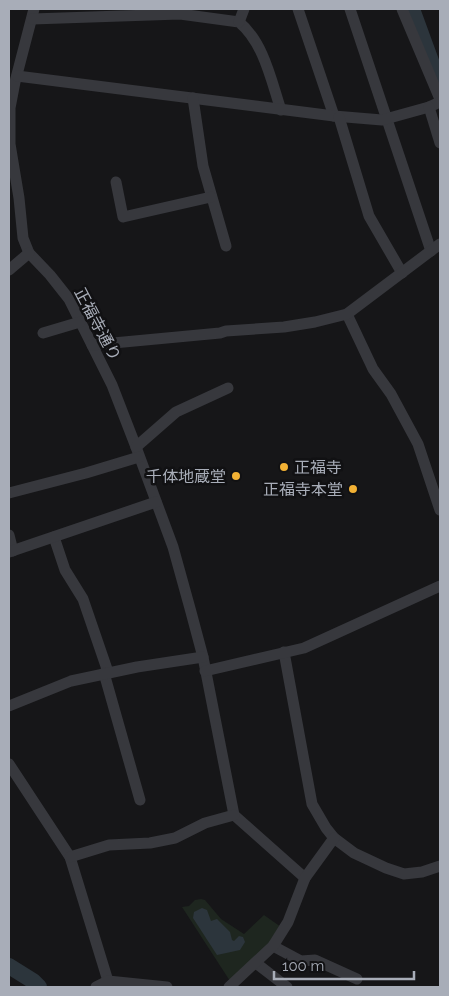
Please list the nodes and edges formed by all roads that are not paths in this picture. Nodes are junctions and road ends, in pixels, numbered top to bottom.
1 (244, 9) edge
2 (298, 9) edge
3 (350, 9) edge
4 (402, 9) edge
5 (79, 13) edge
6 (33, 14) edge
7 (238, 22) junction
8 (13, 80) edge
9 (193, 98) junction
10 (440, 100) edge
11 (429, 107) junction
12 (281, 110) junction
13 (337, 116) junction
14 (387, 119) junction
15 (440, 143) edge
16 (12, 179) edge
17 (116, 182) dead end
18 (211, 197) junction
19 (226, 246) dead end
20 (436, 247) edge
21 (29, 253) junction
22 (9, 270) edge
23 (402, 273) junction
24 (347, 314) junction
25 (80, 322) junction
26 (43, 334) dead end
27 (92, 345) junction
28 (228, 388) dead end
29 (138, 452) junction
30 (9, 493) edge
31 (156, 502) junction
32 (440, 510) edge
33 (9, 535) edge
34 (54, 537) junction
35 (11, 552) edge
36 (440, 586) edge
37 (284, 652) junction
38 (202, 657) junction
39 (205, 670) junction
40 (106, 673) junction
41 (9, 706) edge
42 (9, 764) edge
43 (140, 800) dead end
44 (234, 816) junction
45 (334, 838) junction
46 (70, 857) junction
47 (440, 866) edge
48 (305, 878) junction
49 (273, 946) junction
50 (256, 963) junction
51 (357, 980) dead end
52 (108, 981) junction
53 (96, 987) edge
54 (167, 987) edge
55 (229, 987) edge
56 (287, 987) edge

1 - 7 street
2 - 13 street
3 - 14 street
4 - 10 street
5 - 6 street
5 - 7 street
6 - 8 street, 正福寺通り
7 - 12 street
8 - 9 street
8 - 16 street, 正福寺通り
9 - 12 street
9 - 18 street
10 - 11 street
11 - 14 street
11 - 15 street
12 - 13 street
13 - 14 street
13 - 23 street
14 - 20 street
16 - 21 street, 正福寺通り
17 - 18 street
18 - 19 street
20 - 23 street
21 - 22 street
21 - 25 street, 正福寺通り
23 - 24 street
24 - 27 street
24 - 32 street
25 - 26 street
25 - 27 street, 正福寺通り
27 - 29 street, 正福寺通り
28 - 29 street
29 - 30 street
29 - 31 street, 正福寺通り
31 - 34 street
31 - 38 street, 正福寺通り
33 - 35 street
34 - 35 street
34 - 40 street
36 - 37 street
37 - 39 street
37 - 45 street
38 - 39 street, 正福寺通り
38 - 40 street
39 - 44 street, 正福寺通り
40 - 41 street
40 - 43 street
42 - 46 street
44 - 46 street
44 - 48 street
45 - 47 street
45 - 48 street
46 - 52 street
48 - 49 street
49 - 50 street
49 - 51 street
50 - 55 street
50 - 56 street
52 - 53 street
52 - 54 street

